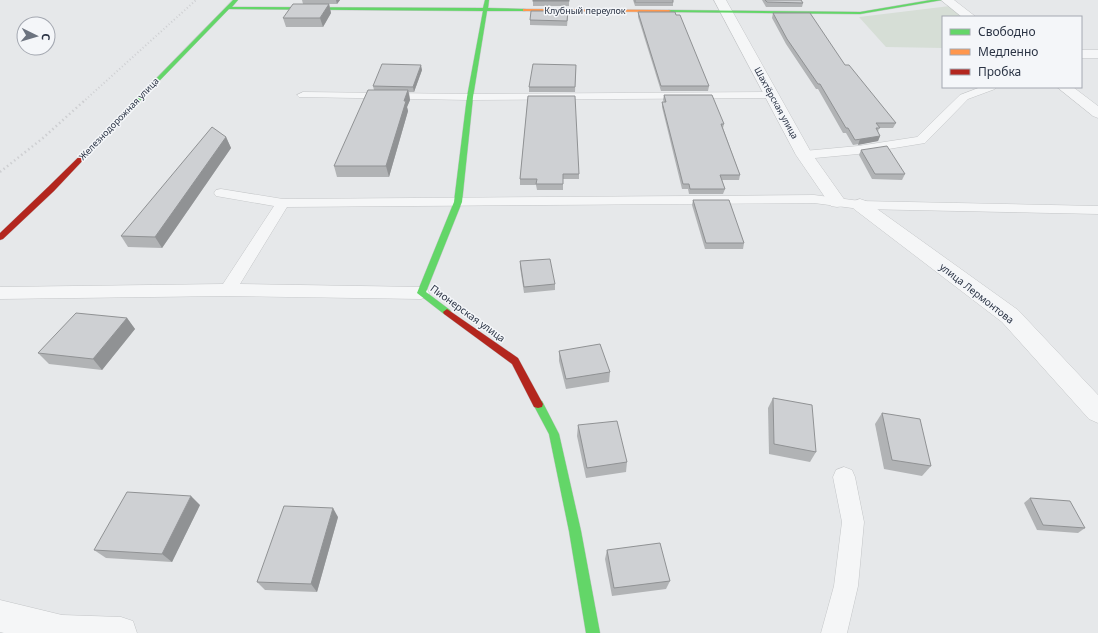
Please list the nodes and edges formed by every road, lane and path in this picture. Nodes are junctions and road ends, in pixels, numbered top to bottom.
1 (236, 0) edge
2 (487, 0) edge
3 (940, 0) edge
4 (947, 0) edge
5 (723, 6) edge
6 (228, 8) junction
7 (485, 10) junction
8 (969, 16) edge
9 (1082, 54) edge
10 (1098, 54) edge
11 (988, 88) edge
12 (1065, 88) edge
13 (303, 95) dead end
14 (772, 95) junction
15 (470, 96) junction
16 (1098, 113) edge
17 (804, 155) junction
18 (221, 193) dead end
19 (458, 202) junction
20 (837, 202) junction
21 (283, 203) junction
22 (860, 205) junction
23 (1098, 210) edge
24 (0, 237) edge
25 (228, 290) junction
26 (0, 293) edge
27 (421, 293) junction
28 (1098, 412) edge
29 (844, 477) dead end
30 (0, 616) edge
31 (121, 633) edge
32 (593, 633) edge
33 (834, 633) edge

1 - 6 street, Железнодорожная улица
2 - 7 street, Пионерская улица
3 - 5 street, Клубный переулок
4 - 8 street
5 - 7 street, Клубный переулок
5 - 14 street, Шахтёрская улица
6 - 7 street, Клубный переулок
6 - 24 street, Железнодорожная улица
7 - 15 street, Пионерская улица
9 - 10 street
11 - 17 lane
12 - 16 street
13 - 15 lane
14 - 15 lane
14 - 17 street, Шахтёрская улица
15 - 19 street, Пионерская улица
17 - 20 street, Шахтёрская улица
18 - 21 lane
19 - 20 lane
19 - 21 lane
19 - 27 street, Пионерская улица
20 - 22 lane
21 - 25 lane
22 - 23 lane
22 - 28 street, улица Лермонтова
25 - 26 lane
25 - 27 lane
27 - 32 street, Пионерская улица
29 - 33 lane
30 - 31 street

